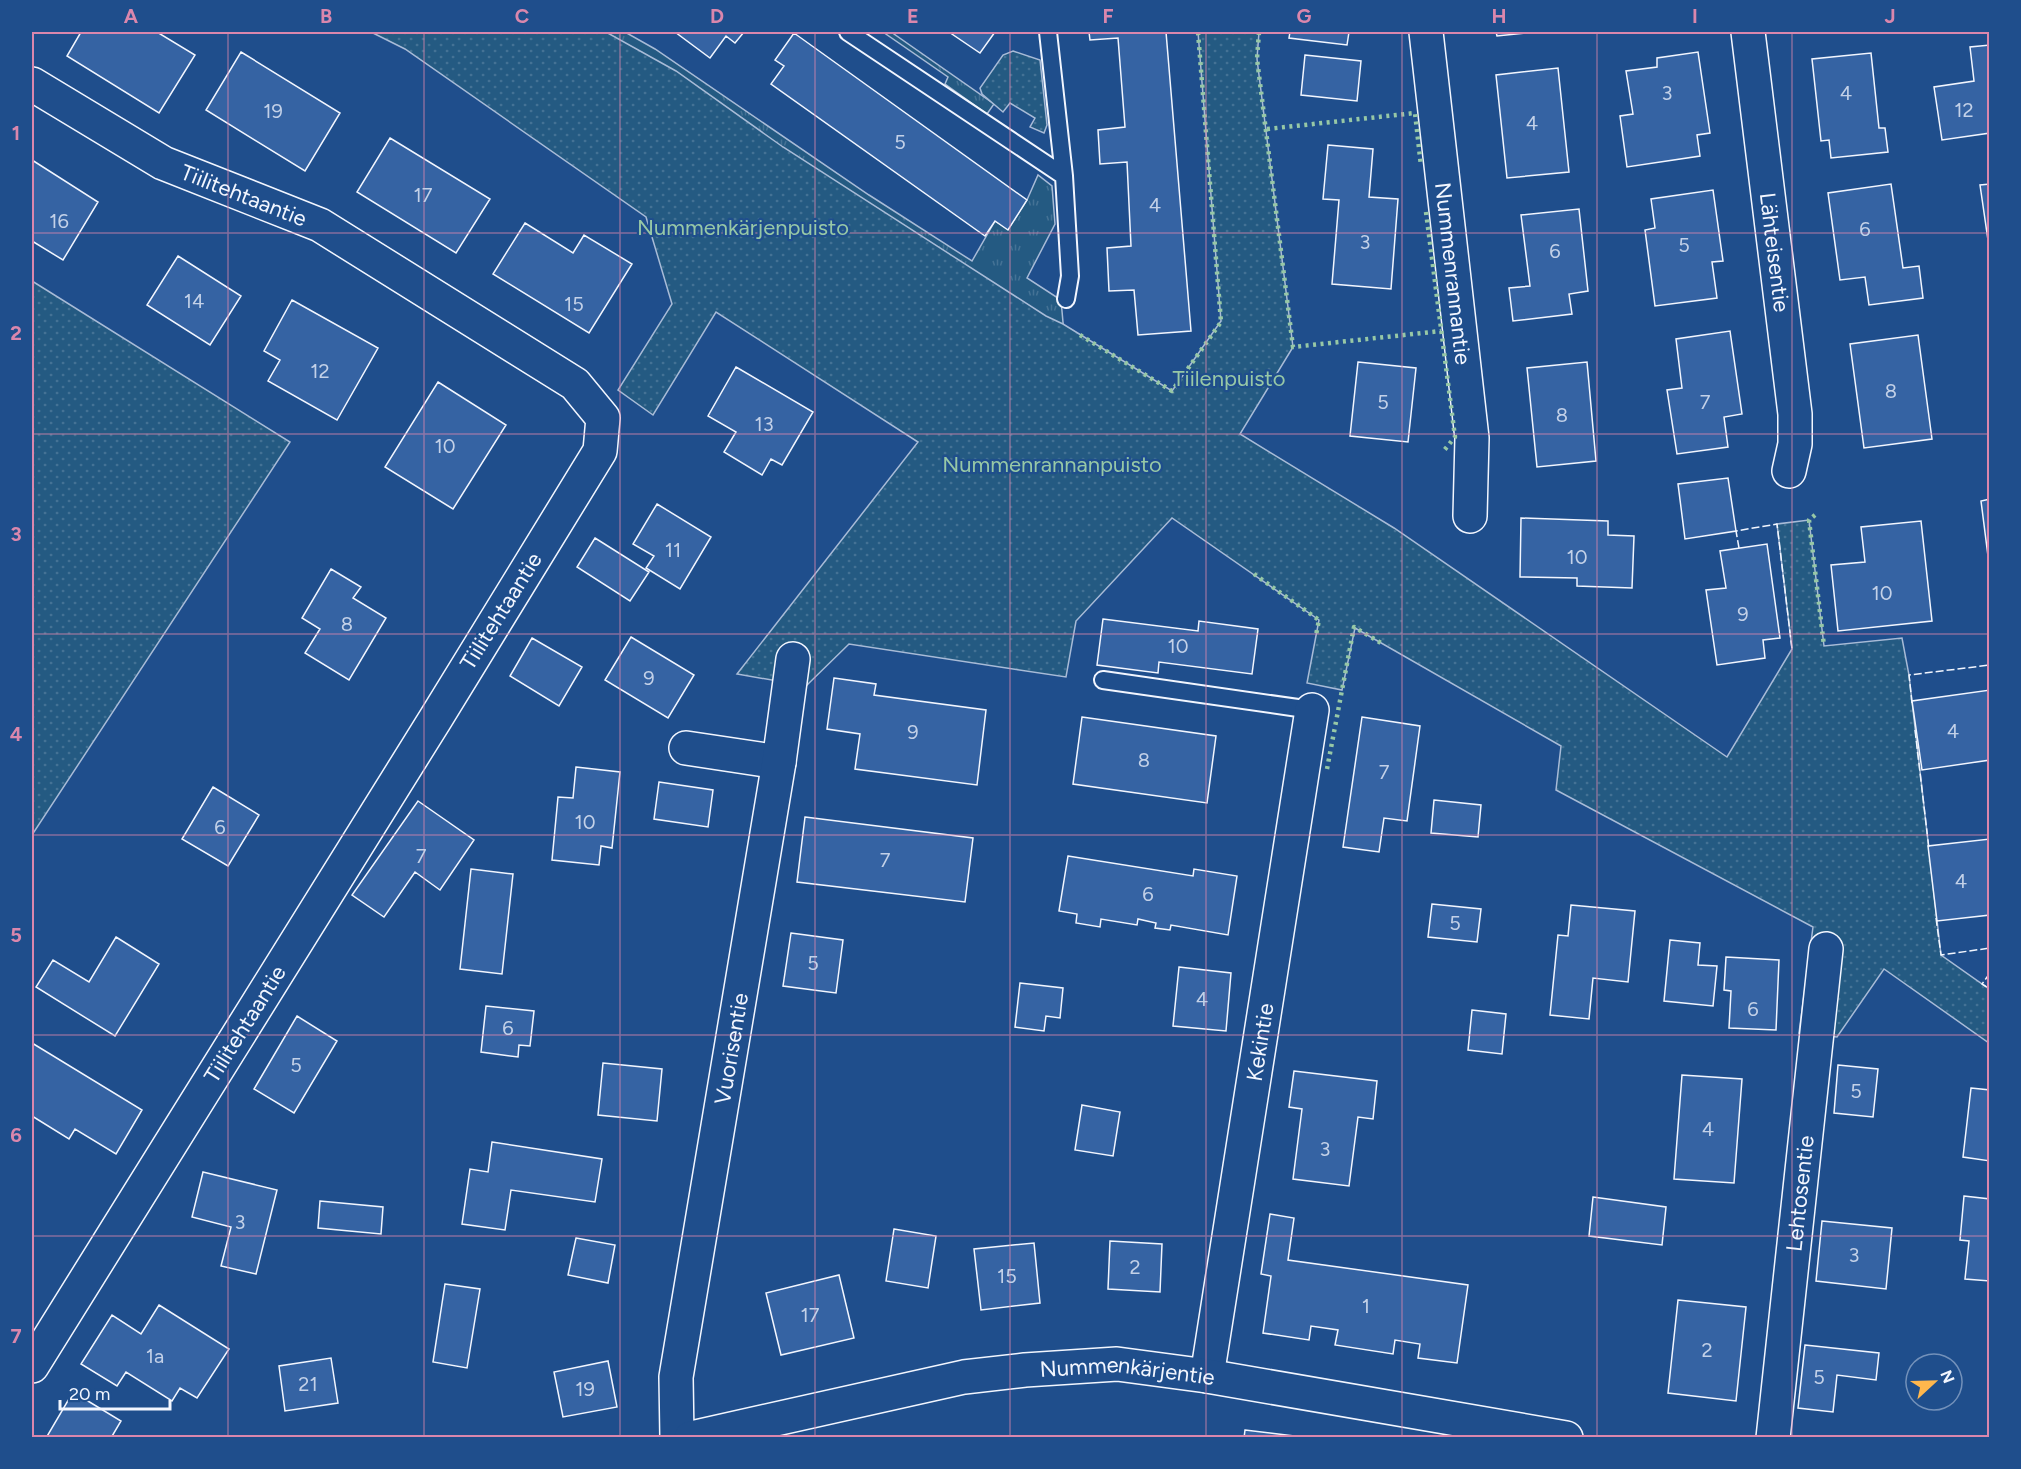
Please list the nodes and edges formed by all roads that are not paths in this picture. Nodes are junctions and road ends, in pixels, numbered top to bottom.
1 (848, 32) edge
2 (1048, 32) edge
3 (1426, 32) edge
4 (1748, 32) edge
5 (32, 84) edge
6 (1064, 176) junction
7 (1066, 299) dead end
8 (1789, 471) dead end
9 (1470, 516) dead end
10 (793, 659) dead end
11 (1103, 680) dead end
12 (1312, 710) joint
13 (686, 748) dead end
14 (779, 762) junction
15 (1826, 949) dead end
16 (32, 1366) edge
17 (1207, 1376) junction
18 (677, 1437) edge
19 (691, 1437) edge
20 (1566, 1437) edge
21 (1773, 1437) edge

1 - 6 lane
2 - 6 lane
3 - 9 street, Nummenrannantie
4 - 8 street, Lähteisentie
5 - 16 street, Tiilitehtaantie
6 - 7 lane
10 - 14 street, Vuorisentie
11 - 12 lane
12 - 17 street, Kekintie
13 - 14 street
14 - 18 street, Vuorisentie
15 - 21 street, Lehtosentie
17 - 19 street, Nummenkärjentie
17 - 20 street, Nummenkärjentie

